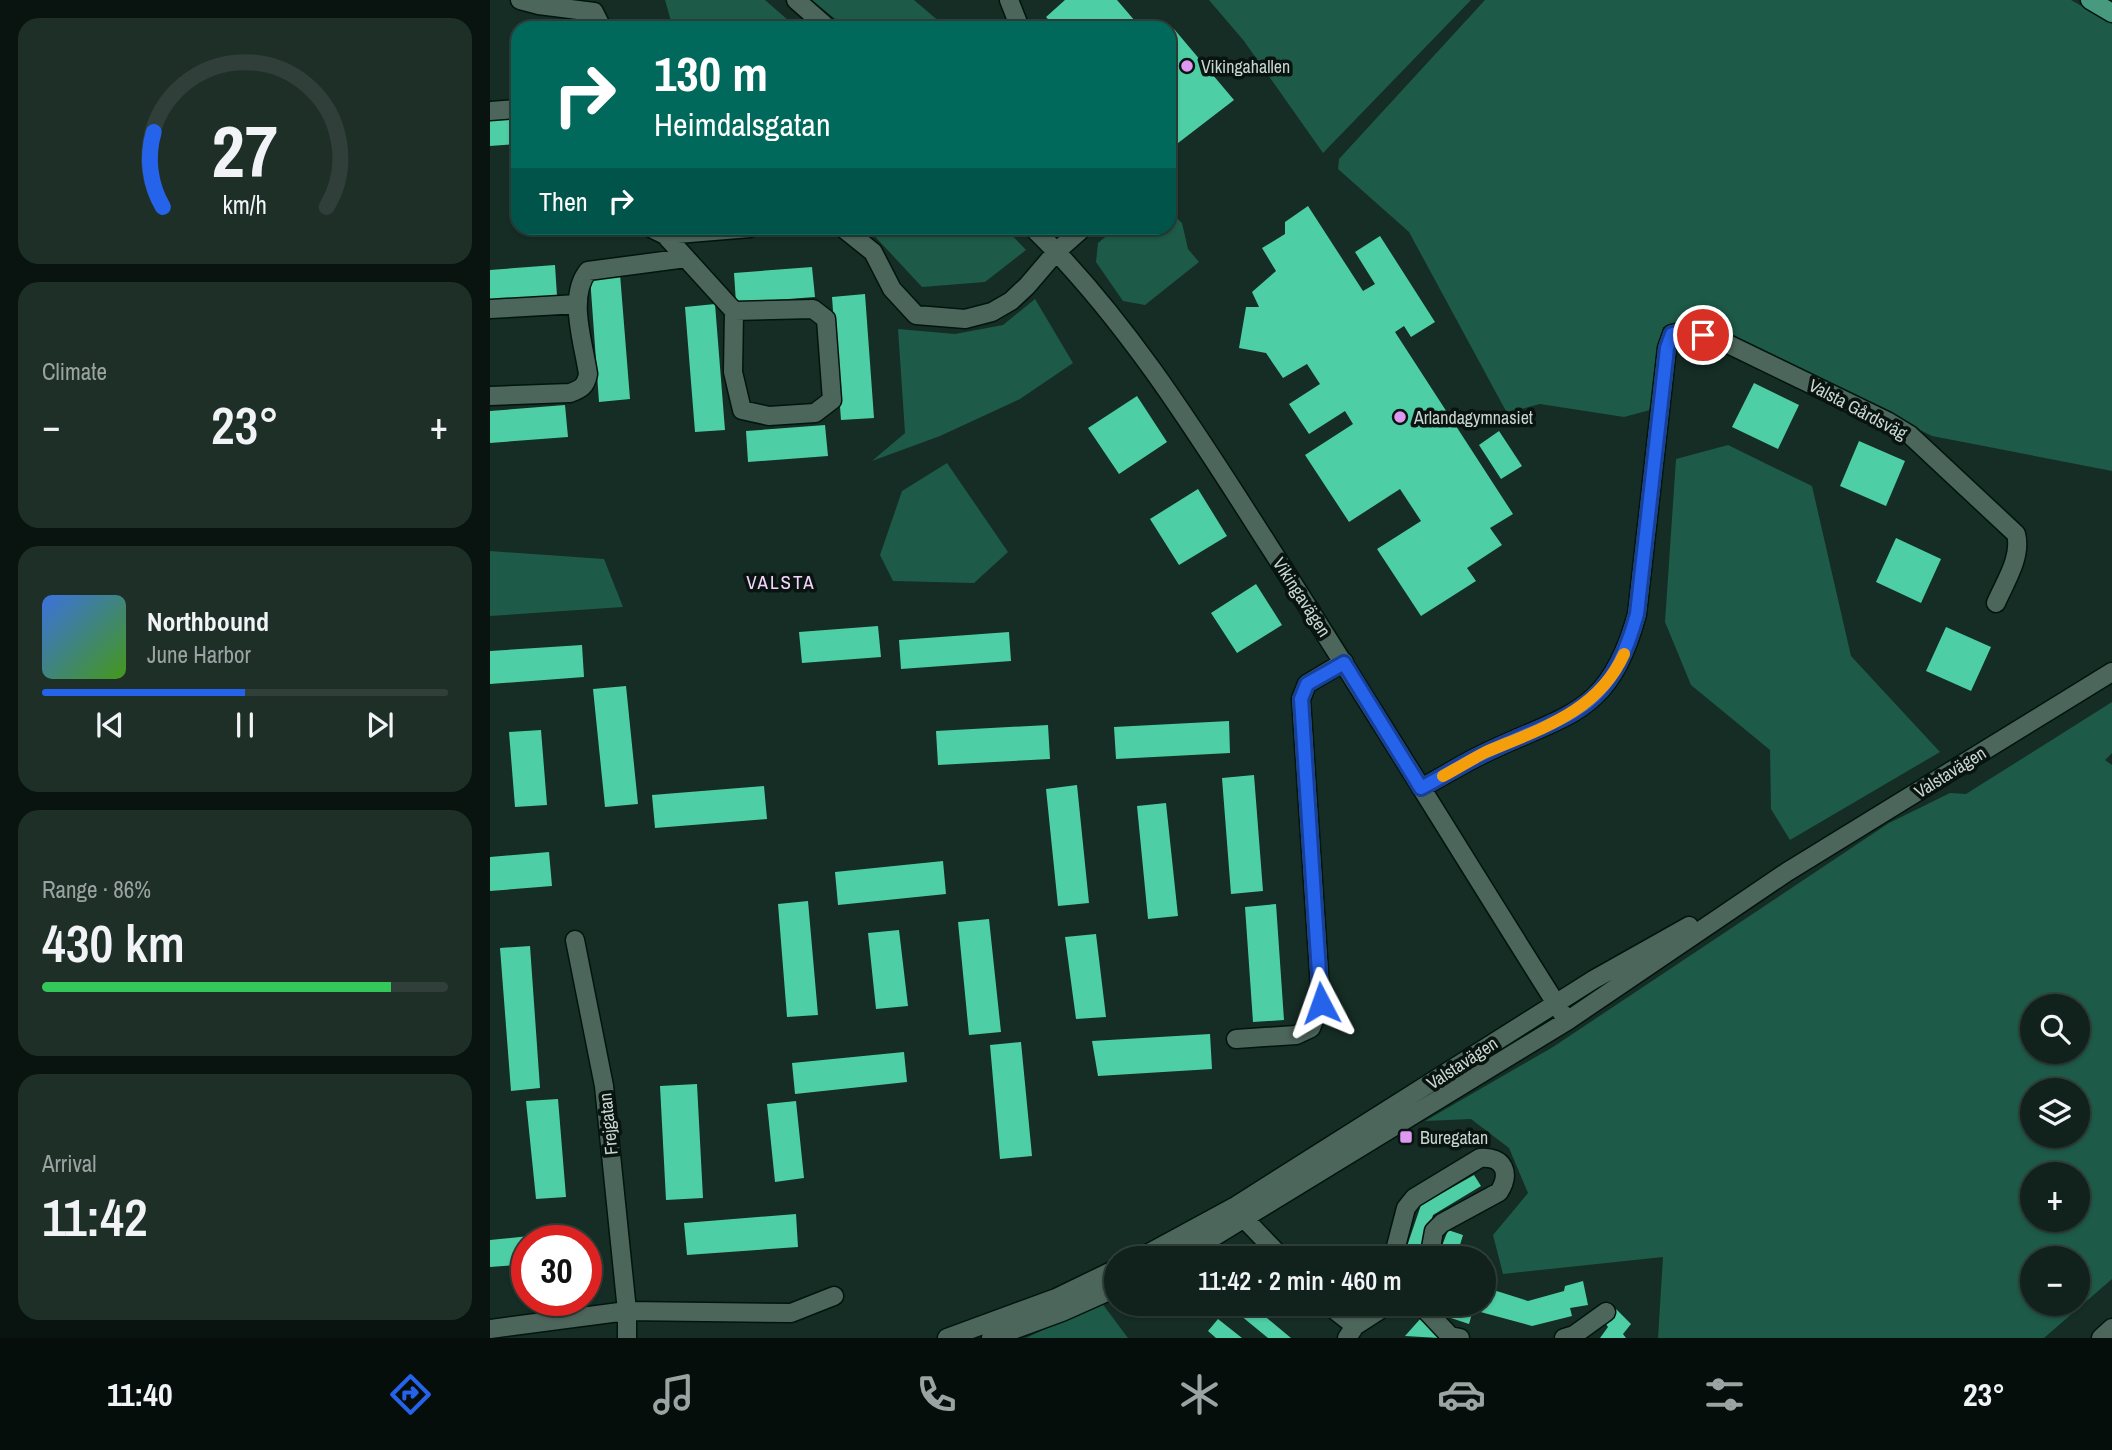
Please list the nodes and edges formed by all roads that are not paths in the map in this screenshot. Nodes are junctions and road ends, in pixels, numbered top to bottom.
1 (520, 0) edge
2 (796, 0) edge
3 (1009, 0) edge
4 (2090, 0) edge
5 (2112, 13) edge
6 (598, 21) edge
7 (820, 21) edge
8 (1017, 21) edge
9 (511, 110) edge
10 (490, 111) edge
11 (662, 235) edge
12 (852, 235) edge
13 (1040, 235) edge
14 (1075, 235) edge
15 (1057, 251) junction
16 (686, 258) junction
17 (578, 304) junction
18 (490, 309) edge
19 (734, 311) junction
20 (490, 396) edge
21 (1996, 603) dead end
22 (1344, 663) junction
23 (2112, 672) edge
24 (1421, 788) junction
25 (1787, 872) junction
26 (575, 940) dead end
27 (1556, 1003) junction
28 (1567, 1021) junction
29 (1236, 1039) dead end
30 (1239, 1213) junction
31 (1166, 1246) edge
32 (1195, 1246) edge
33 (1271, 1246) edge
34 (1395, 1246) edge
35 (1431, 1246) edge
36 (1104, 1275) edge
37 (1104, 1293) edge
38 (834, 1296) dead end
39 (627, 1311) junction
40 (1606, 1312) dead end
41 (1337, 1316) edge
42 (1372, 1316) edge
43 (1431, 1316) edge
44 (2112, 1328) edge
45 (490, 1329) edge
46 (1351, 1332) edge
47 (627, 1338) edge
48 (947, 1338) edge
49 (991, 1338) edge
50 (1460, 1338) edge
51 (1564, 1338) edge
52 (2101, 1338) edge

1 - 6 street
2 - 7 street
3 - 8 street
4 - 5 main road
9 - 10 street
11 - 16 street
12 - 15 street
13 - 15 street, Vikingavägen
14 - 15 street
15 - 22 street, Vikingavägen
16 - 17 street
16 - 19 street
17 - 18 street
17 - 20 street
19 - 19 street
21 - 24 street, Valsta Gårdsväg
22 - 24 street, Vikingavägen
22 - 29 street
23 - 25 street, Valstavägen
24 - 27 street, Vikingavägen
25 - 27 street, Valstavägen
25 - 28 street, Valstavägen
26 - 39 street, Frejgatan
27 - 28 street, Vikingavägen
27 - 30 street, Valstavägen
28 - 30 street, Valstavägen
30 - 31 street, Valstavägen
30 - 32 street, Valstavägen
30 - 33 street
34 - 35 street
36 - 48 street
37 - 49 street
38 - 39 street
39 - 45 street
39 - 47 street, Frejgatan
40 - 51 street
41 - 46 street
42 - 46 street
43 - 50 street
44 - 52 street

